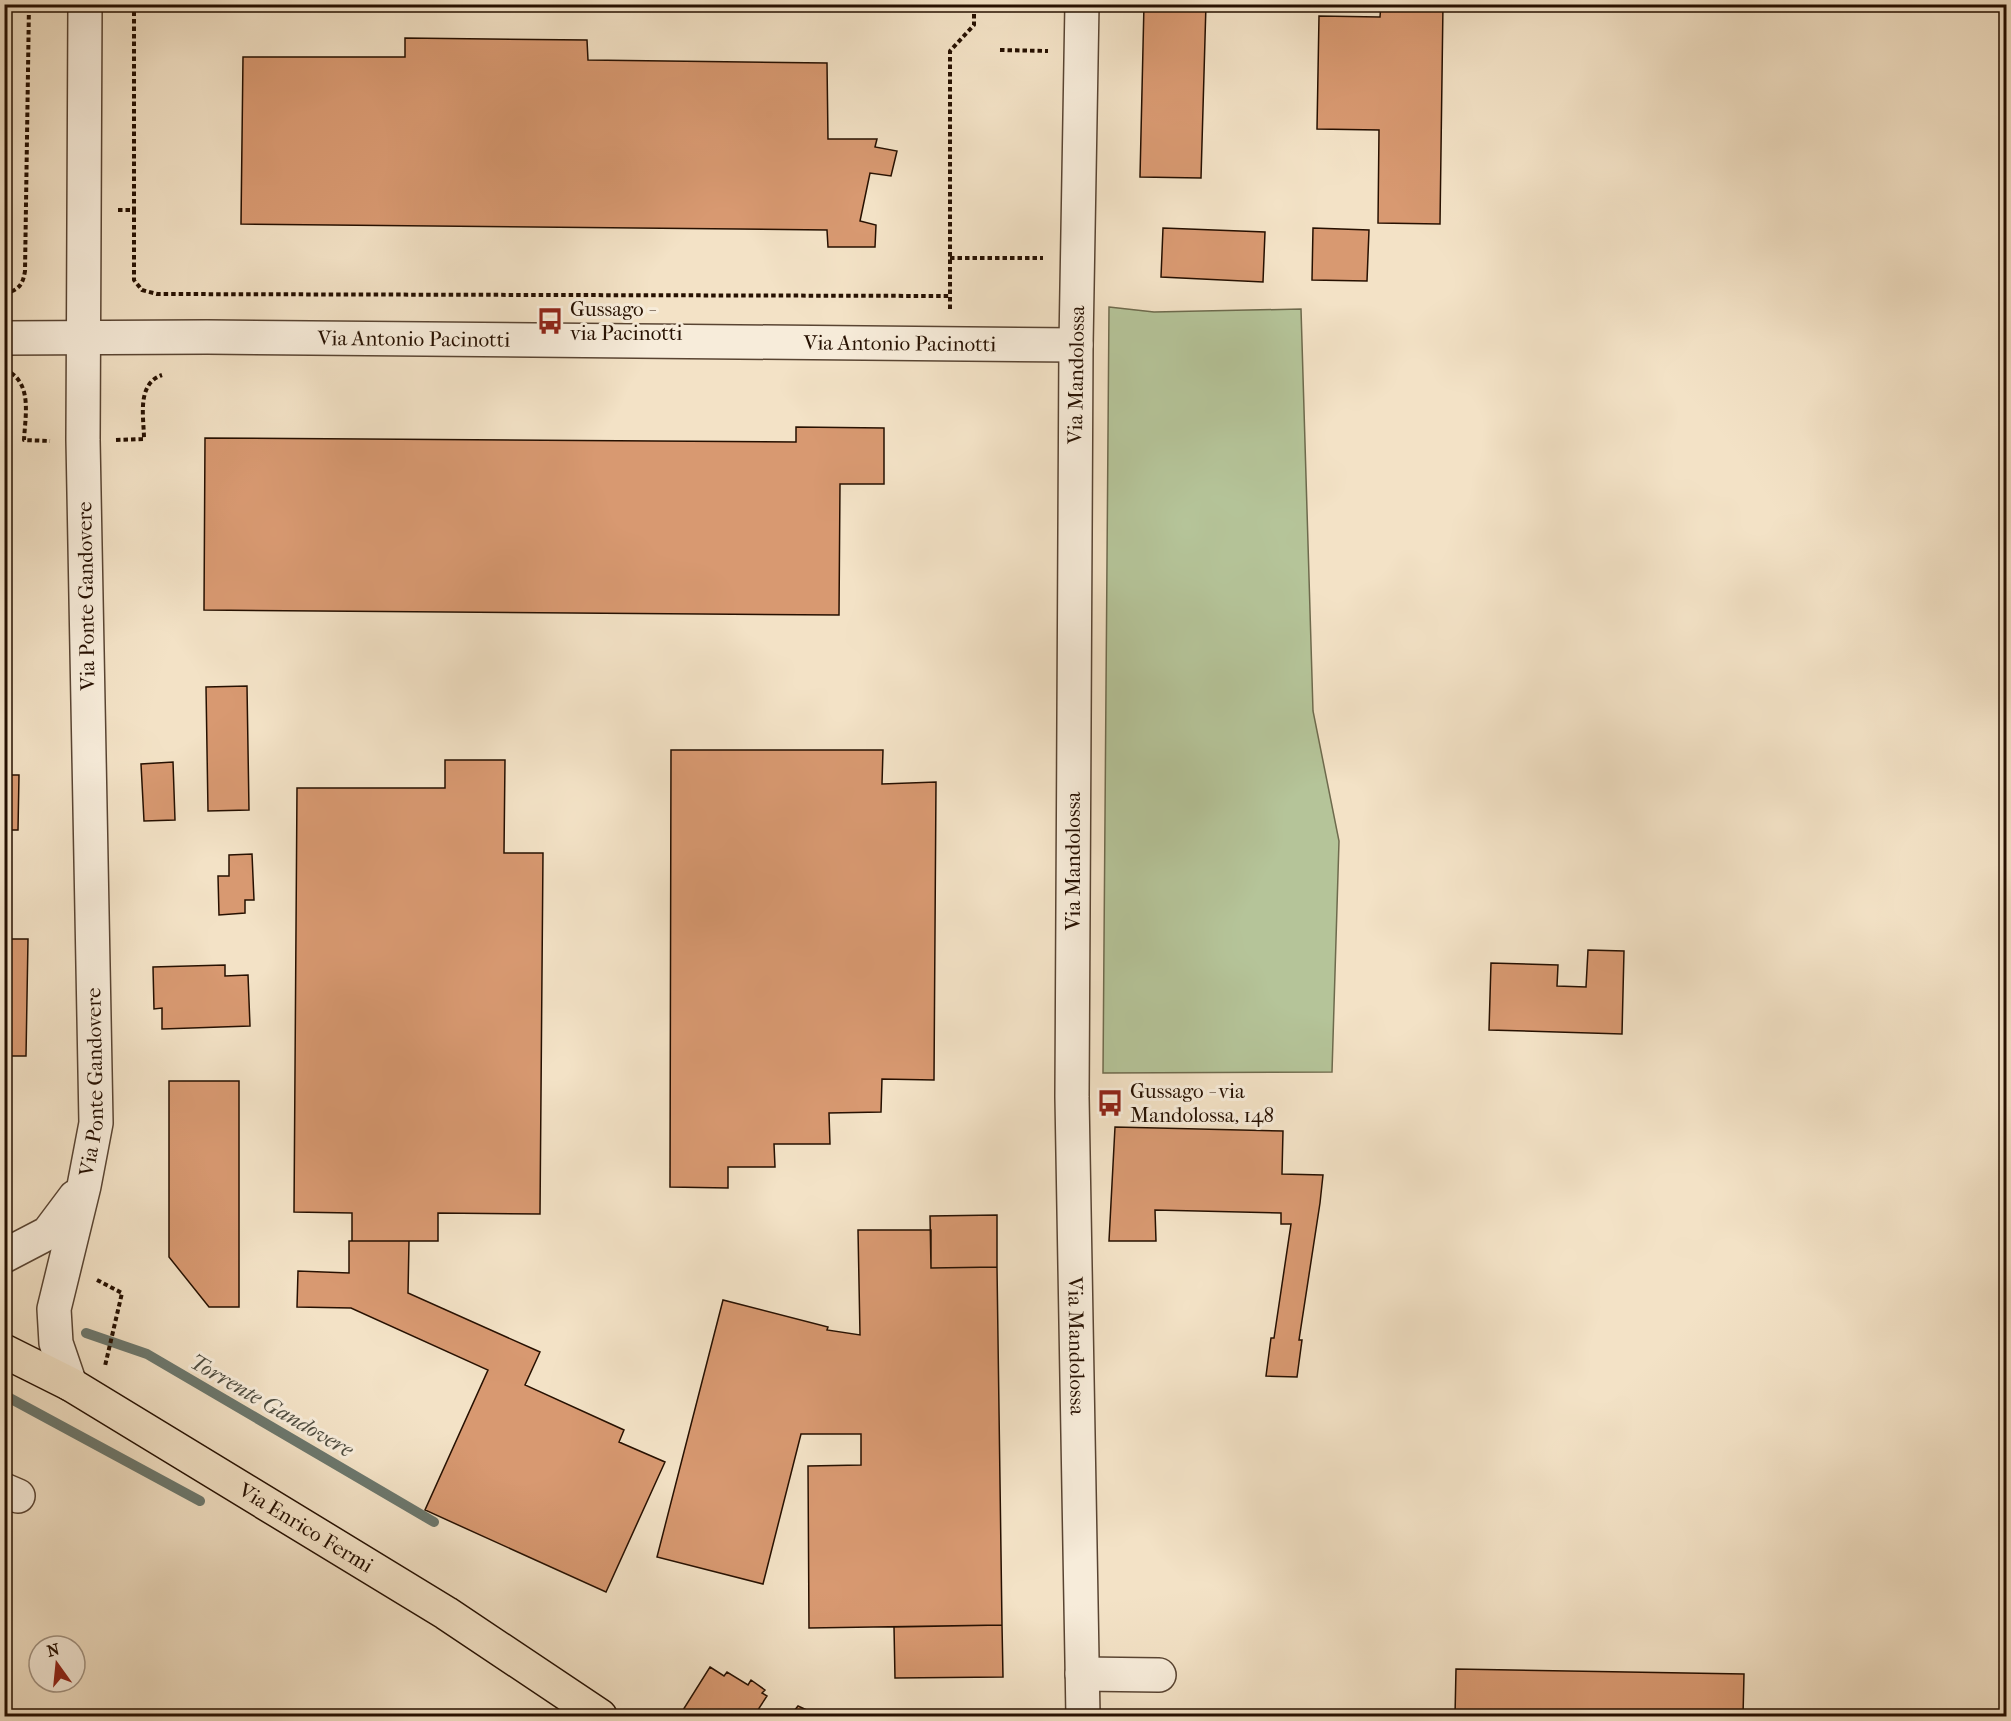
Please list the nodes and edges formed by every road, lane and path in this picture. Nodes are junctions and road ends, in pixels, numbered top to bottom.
1 (29, 4) edge
2 (85, 4) edge
3 (134, 4) edge
4 (974, 4) edge
5 (1082, 4) edge
6 (1000, 50) dead end
7 (1048, 62) dead end
8 (112, 210) dead end
9 (134, 210) junction
10 (950, 258) junction
11 (1047, 258) dead end
12 (4, 293) edge
13 (950, 296) junction
14 (950, 317) dead end
15 (4, 338) edge
16 (83, 338) junction
17 (1076, 345) junction
18 (5, 371) edge
19 (166, 374) dead end
20 (114, 440) dead end
21 (46, 441) dead end
22 (84, 1186) junction
23 (4, 1256) edge
24 (122, 1293) dead end
25 (4, 1351) edge
26 (106, 1360) dead end
27 (70, 1384) junction
28 (1082, 1674) junction
29 (1159, 1675) dead end
30 (1083, 1715) edge
31 (600, 1716) edge

1 - 12 path
2 - 16 street, Via Ponte Gandovere
3 - 9 path
4 - 10 path
5 - 17 street, Via Mandolossa
6 - 7 path
8 - 9 path
9 - 13 path
10 - 11 path
10 - 13 path
13 - 14 path
15 - 16 street, Via Antonio Pacinotti
16 - 17 street, Via Antonio Pacinotti
16 - 22 street, Via Ponte Gandovere
17 - 28 street, Via Mandolossa
18 - 21 path
19 - 20 path
22 - 23 street, Via Ponte Gandovere
22 - 27 street, Via Ponte Gandovere
24 - 26 path
25 - 27 main road, Via Enrico Fermi
27 - 31 main road, Via Enrico Fermi
28 - 29 street
28 - 30 street, Via Mandolossa

